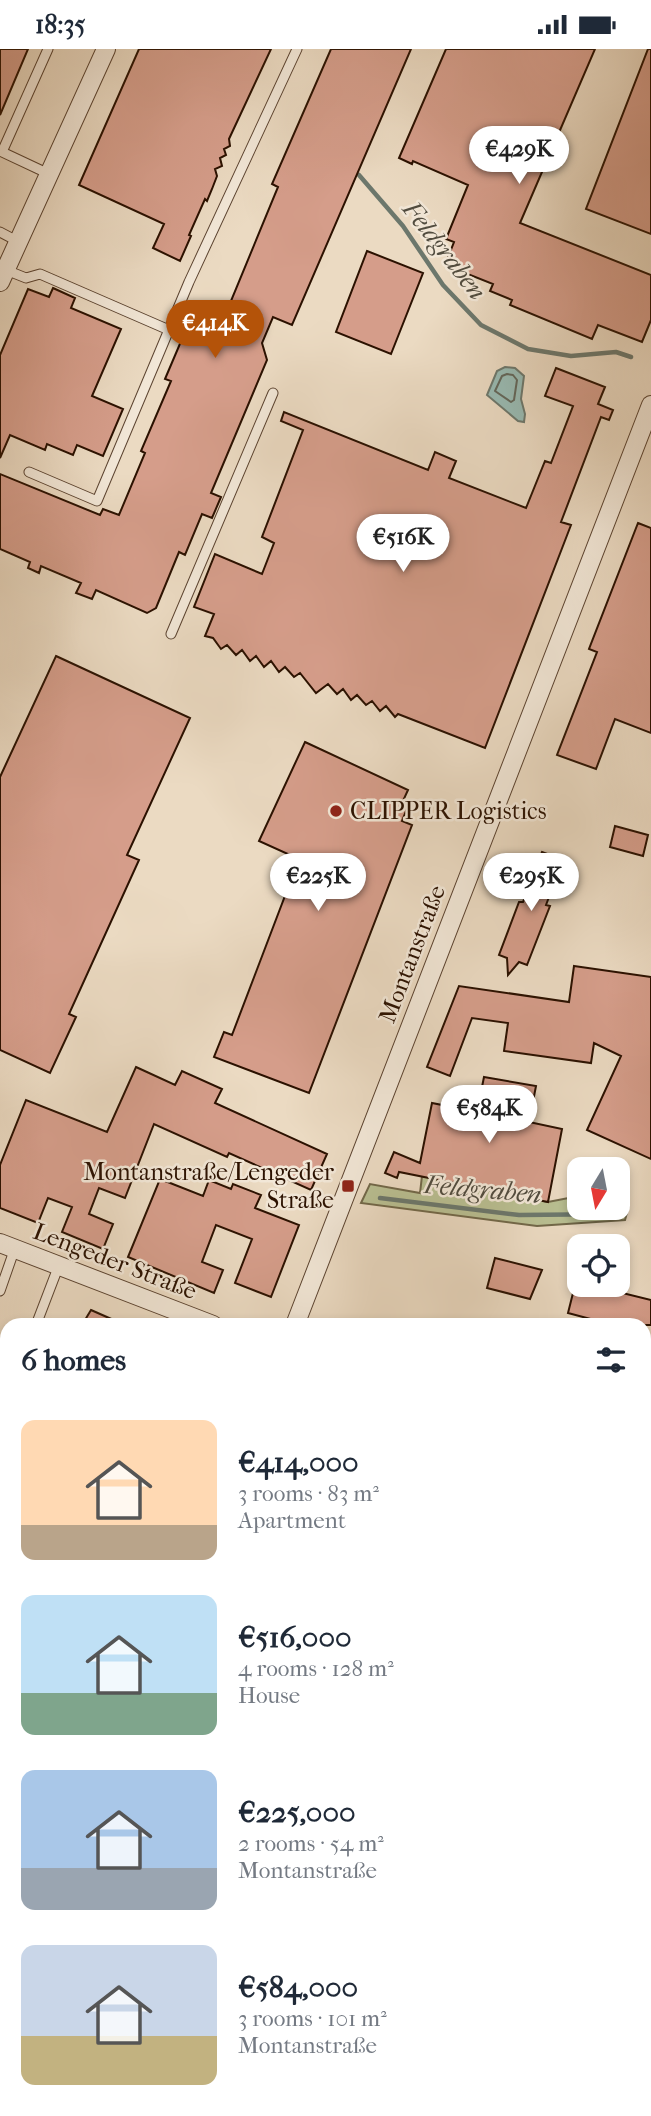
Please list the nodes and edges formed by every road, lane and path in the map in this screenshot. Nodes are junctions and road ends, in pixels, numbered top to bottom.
1 (48, 49) edge
2 (106, 49) edge
3 (297, 49) edge
4 (1, 152) edge
5 (49, 174) junction
6 (0, 232) edge
7 (19, 242) junction
8 (3, 276) edge
9 (169, 330) junction
10 (273, 393) dead end
11 (651, 405) edge
12 (29, 472) dead end
13 (171, 634) dead end
14 (7, 1246) edge
15 (59, 1265) junction
16 (0, 1291) edge
17 (39, 1318) edge
18 (195, 1318) edge
19 (298, 1318) edge

1 - 4 lane
2 - 5 street
3 - 9 lane
4 - 5 lane
5 - 7 street
6 - 7 lane
7 - 8 street
8 - 9 lane
9 - 12 lane
10 - 13 lane
11 - 19 street, Montanstraße
14 - 15 street, Lengeder Straße
14 - 16 lane
15 - 17 lane
15 - 18 street, Lengeder Straße

